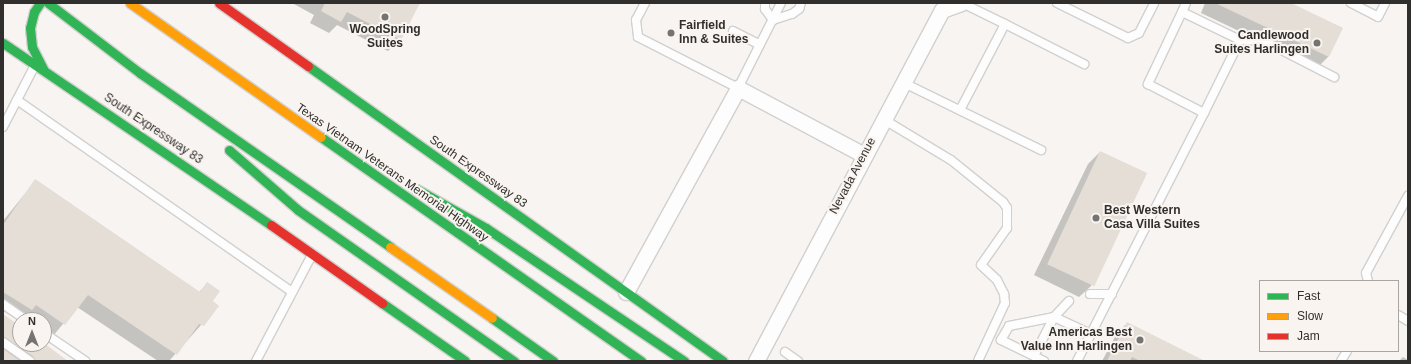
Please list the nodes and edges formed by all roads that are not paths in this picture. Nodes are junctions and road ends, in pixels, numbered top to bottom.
1 (40, 3) edge
2 (48, 3) edge
3 (130, 3) edge
4 (219, 3) edge
5 (645, 3) edge
6 (765, 3) edge
7 (781, 3) edge
8 (801, 3) edge
9 (962, 3) edge
10 (1057, 3) edge
11 (1154, 3) edge
12 (1186, 3) edge
13 (1351, 3) edge
14 (1385, 3) edge
15 (1182, 12) junction
16 (773, 20) junction
17 (1005, 24) junction
18 (733, 31) dead end
19 (1240, 40) junction
20 (3, 43) edge
21 (760, 45) junction
22 (1084, 64) dead end
23 (39, 67) junction
24 (140, 73) junction
25 (1334, 77) dead end
26 (902, 82) junction
27 (738, 88) junction
28 (17, 100) junction
29 (960, 110) junction
30 (1204, 113) junction
31 (883, 119) junction
32 (3, 127) edge
33 (305, 127) junction
34 (1041, 150) dead end
35 (864, 155) junction
36 (1408, 196) edge
37 (312, 255) junction
38 (1368, 280) edge
39 (292, 292) junction
40 (626, 292) junction
41 (1090, 294) dead end
42 (1112, 294) junction
43 (1069, 301) dead end
44 (3, 304) edge
45 (14, 312) edge
46 (1399, 316) edge
47 (1054, 317) junction
48 (1408, 321) edge
49 (1091, 334) junction
50 (52, 338) edge
51 (3, 342) edge
52 (785, 352) dead end
53 (1346, 352) edge
54 (1034, 356) junction
55 (30, 361) edge
56 (85, 361) edge
57 (256, 361) edge
58 (465, 361) edge
59 (514, 361) edge
60 (553, 361) edge
61 (641, 361) edge
62 (684, 361) edge
63 (723, 361) edge
64 (756, 361) edge
65 (798, 361) edge
66 (978, 361) edge
67 (1044, 361) edge
68 (1077, 361) edge
69 (1341, 361) edge

1 - 23 main road
2 - 24 main road
3 - 33 main road, Texas Vietnam Veterans Memorial Highway
4 - 40 main road, South Expressway 83
5 - 27 lane
6 - 16 lane
7 - 16 lane
8 - 16 lane
9 - 17 lane
9 - 26 street, Nevada Avenue
10 - 11 lane
12 - 15 lane
13 - 14 lane
15 - 19 lane
15 - 30 lane
16 - 21 lane
17 - 22 lane
17 - 29 lane
18 - 21 lane
19 - 25 lane
19 - 30 lane
20 - 23 main road, South Expressway 83
21 - 27 lane
23 - 28 lane
23 - 37 main road, South Expressway 83
24 - 59 main road
24 - 60 main road
26 - 29 lane
26 - 31 street, Nevada Avenue
27 - 35 street
27 - 40 street
28 - 32 lane
28 - 39 lane
29 - 34 lane
30 - 42 lane
31 - 35 street, Nevada Avenue
31 - 66 lane
33 - 61 main road, Texas Vietnam Veterans Memorial Highway
33 - 62 main road
35 - 64 street, Nevada Avenue
36 - 38 lane
37 - 39 lane
37 - 58 main road, South Expressway 83
39 - 57 lane
40 - 63 main road, South Expressway 83
41 - 42 lane
42 - 49 lane
43 - 47 lane
44 - 45 lane
46 - 48 lane
47 - 49 lane
47 - 54 lane
47 - 54 lane
49 - 68 lane
50 - 56 lane
51 - 55 lane
52 - 65 lane
53 - 69 lane
54 - 67 lane

